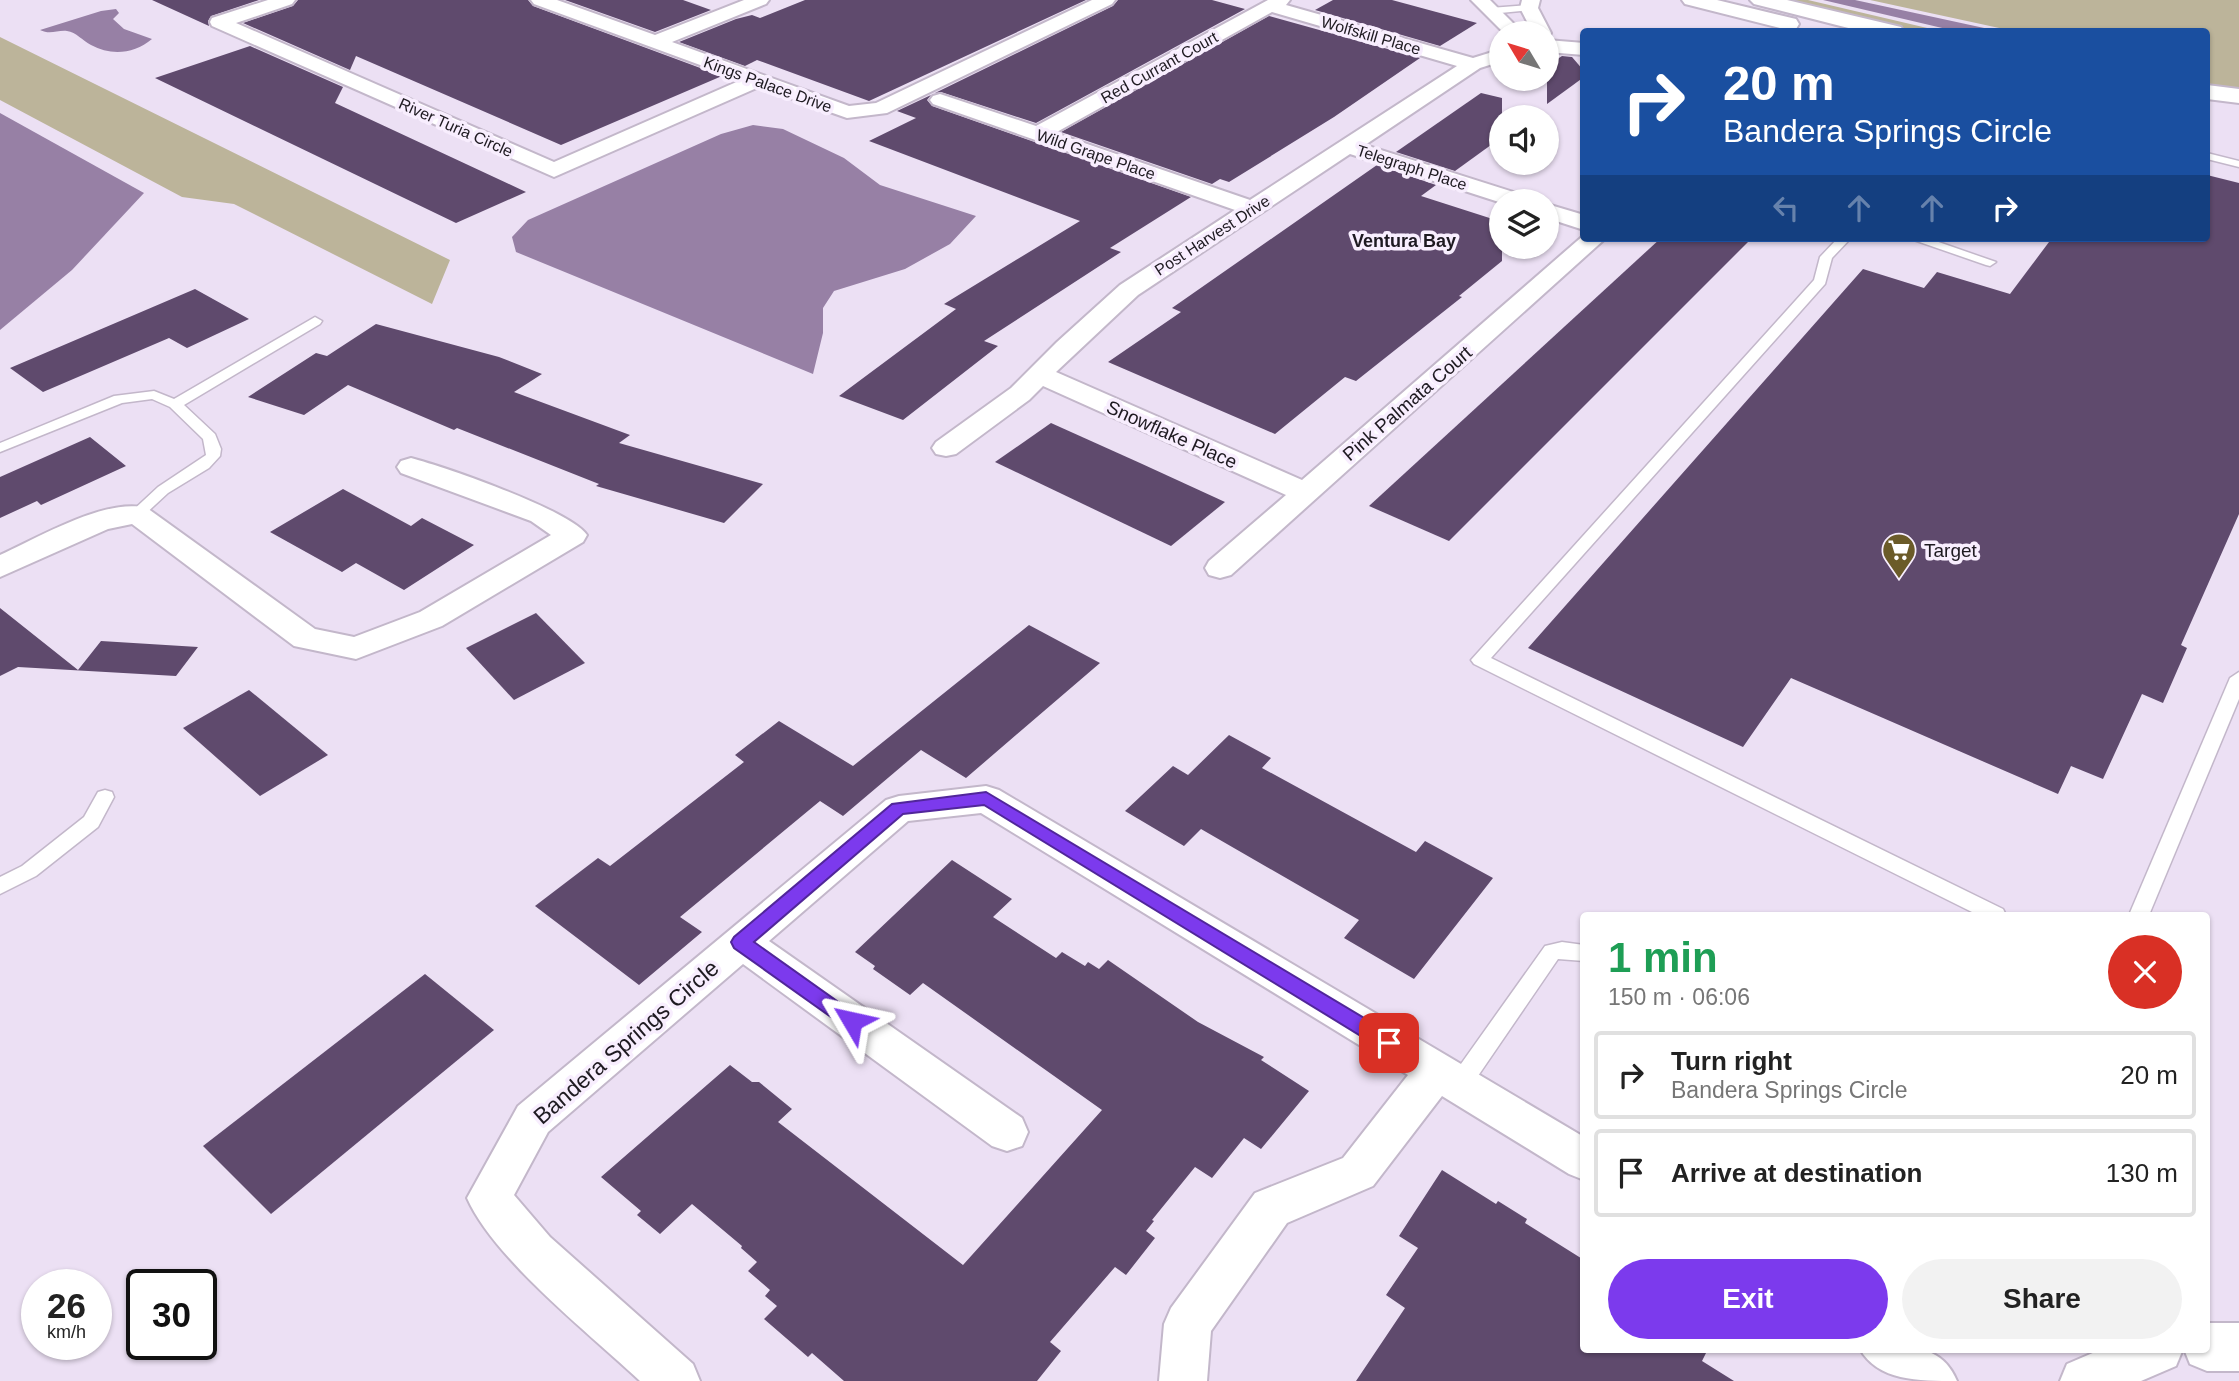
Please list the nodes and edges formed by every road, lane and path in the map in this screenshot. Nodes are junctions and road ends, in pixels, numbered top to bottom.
1 (286, 0) edge
2 (760, 0) edge
3 (1106, 0) edge
4 (1692, 0) edge
5 (1761, 0) edge
6 (558, 2) edge
7 (1276, 3) edge
8 (1530, 4) edge
9 (1485, 6) edge
10 (1501, 21) edge
11 (1538, 21) edge
12 (1805, 28) edge
13 (1876, 28) edge
14 (655, 42) junction
15 (1559, 43) edge
16 (1580, 48) edge
17 (1489, 59) edge
18 (1473, 64) junction
19 (758, 80) junction
20 (2210, 92) edge
21 (2239, 96) edge
22 (940, 100) dead end
23 (2210, 111) edge
24 (2239, 114) edge
25 (1037, 134) junction
26 (1347, 146) junction
27 (2210, 157) edge
28 (2239, 164) edge
29 (1489, 192) edge
30 (1253, 209) junction
31 (1559, 215) edge
32 (1580, 222) edge
33 (1589, 242) edge
34 (1841, 242) edge
35 (1927, 242) edge
36 (1990, 262) dead end
37 (316, 321) dead end
38 (1039, 374) junction
39 (175, 404) junction
40 (0, 448) edge
41 (946, 448) dead end
42 (411, 467) dead end
43 (1306, 493) junction
44 (137, 514) junction
45 (0, 567) edge
46 (1220, 568) dead end
47 (2239, 678) edge
48 (105, 797) dead end
49 (0, 886) edge
50 (1990, 912) edge
51 (2140, 912) edge
52 (741, 942) junction
53 (1580, 952) edge
54 (1448, 1078) junction
55 (1007, 1132) dead end
56 (1580, 1150) edge
57 (2239, 1347) edge
58 (2210, 1348) edge
59 (1890, 1353) edge
60 (2150, 1353) edge
61 (676, 1381) edge
62 (1183, 1381) edge
63 (1933, 1381) edge
64 (2084, 1381) edge

1 - 19 street, River Turia Circle
2 - 14 street
3 - 19 street, Kings Palace Drive
4 - 12 street
5 - 13 street
6 - 14 street, Kings Palace Drive
7 - 18 street, Wolfskill Place
7 - 25 street, Red Currant Court
8 - 9 lane
8 - 11 street
9 - 10 street
14 - 19 street, Kings Palace Drive
15 - 16 street
17 - 18 street, Post Harvest Drive
18 - 26 street, Post Harvest Drive
20 - 21 street
22 - 25 street, Wild Grape Place
23 - 24 street
25 - 30 street, Wild Grape Place
26 - 29 street, Telegraph Place
26 - 30 street, Post Harvest Drive
27 - 28 lane
30 - 38 street, Post Harvest Drive
31 - 32 street
33 - 43 street, Pink Palmata Court
34 - 50 lane
35 - 36 lane
37 - 39 lane
38 - 41 street, Post Harvest Drive
38 - 43 street, Snowflake Place
39 - 40 lane
39 - 44 lane
42 - 44 street
43 - 46 street, Pink Palmata Court
44 - 45 street
47 - 51 lane
48 - 49 lane
52 - 54 street, Bandera Springs Circle
52 - 55 street
52 - 61 street, Bandera Springs Circle
53 - 54 lane
54 - 56 street, Bandera Springs Circle
54 - 62 street
57 - 58 street
59 - 63 street
60 - 64 street

